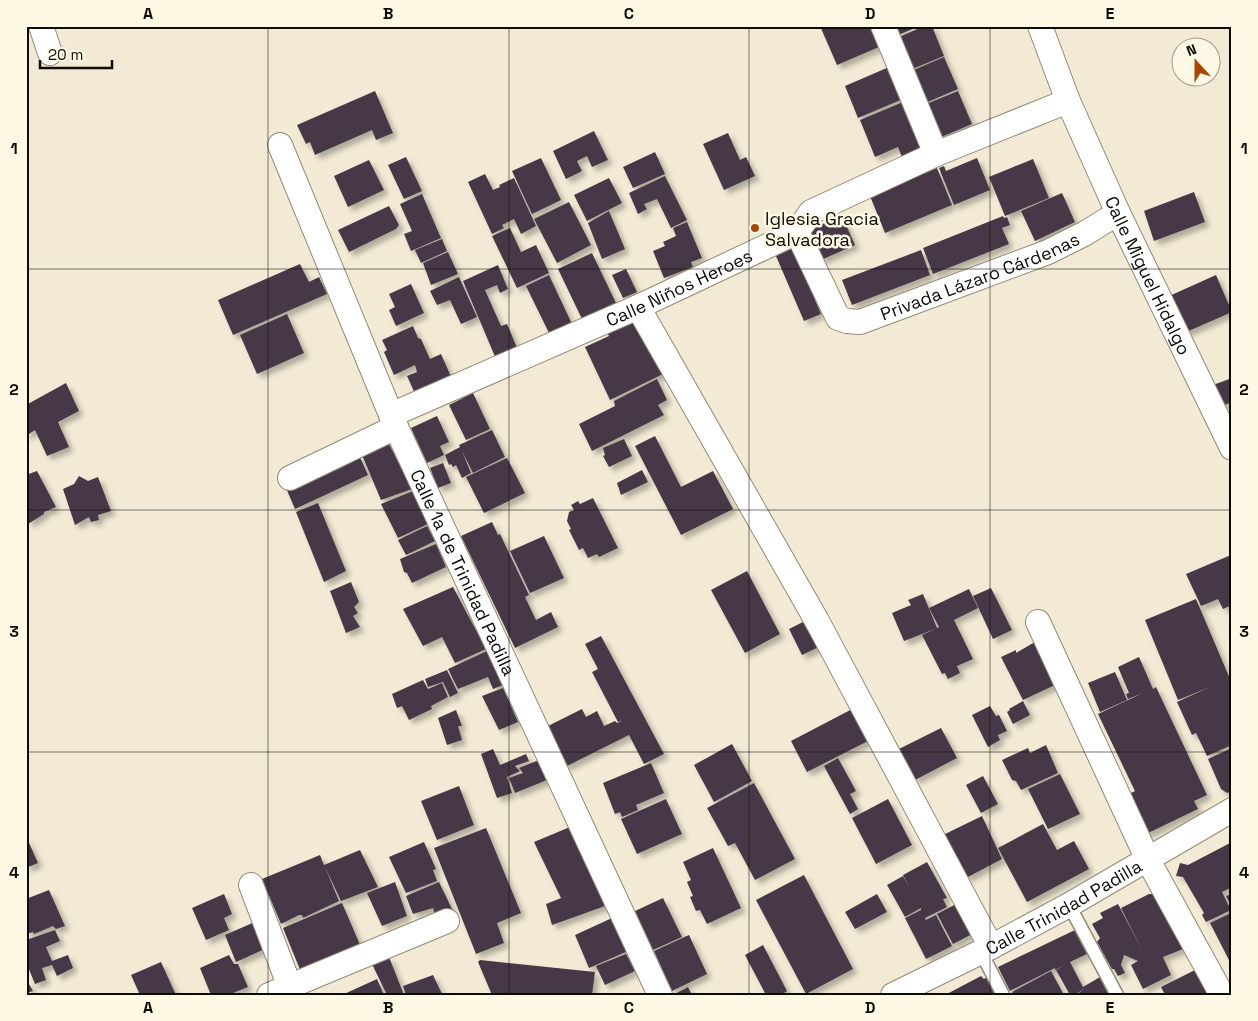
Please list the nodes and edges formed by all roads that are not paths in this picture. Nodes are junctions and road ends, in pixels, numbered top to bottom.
1 (42, 26) edge
2 (883, 26) edge
3 (1040, 26) edge
4 (50, 54) dead end
5 (1068, 101) junction
6 (280, 145) dead end
7 (936, 154) junction
8 (1118, 213) junction
9 (797, 232) junction
10 (638, 307) junction
11 (393, 421) junction
12 (1232, 448) edge
13 (290, 478) dead end
14 (1038, 622) dead end
15 (1232, 810) edge
16 (1148, 860) junction
17 (251, 885) dead end
18 (1069, 905) junction
19 (447, 921) dead end
20 (986, 949) junction
21 (294, 989) edge
22 (660, 995) edge
23 (893, 995) edge
24 (1003, 995) edge
25 (1116, 995) edge
26 (1222, 995) edge

1 - 4 street
2 - 7 street
3 - 5 street, Calle Miguel Hidalgo
5 - 7 street, Calle Niños Heroes
5 - 8 street, Calle Miguel Hidalgo
6 - 11 street, Calle 1a de Trinidad Padilla
7 - 9 street, Calle Niños Heroes
8 - 9 street, Privada Lázaro Cárdenas
8 - 12 street, Calle Miguel Hidalgo
9 - 10 street, Calle Niños Heroes
10 - 11 street, Calle Niños Heroes
10 - 20 street
11 - 13 street, Calle Niños Heroes
11 - 22 street, Calle 1a de Trinidad Padilla
14 - 16 street
15 - 16 street, Calle Trinidad Padilla
16 - 18 street, Calle Trinidad Padilla
16 - 26 street
17 - 21 street
18 - 20 street, Calle Trinidad Padilla
18 - 25 lane
19 - 21 street
20 - 23 street, Calle Trinidad Padilla
20 - 24 lane

